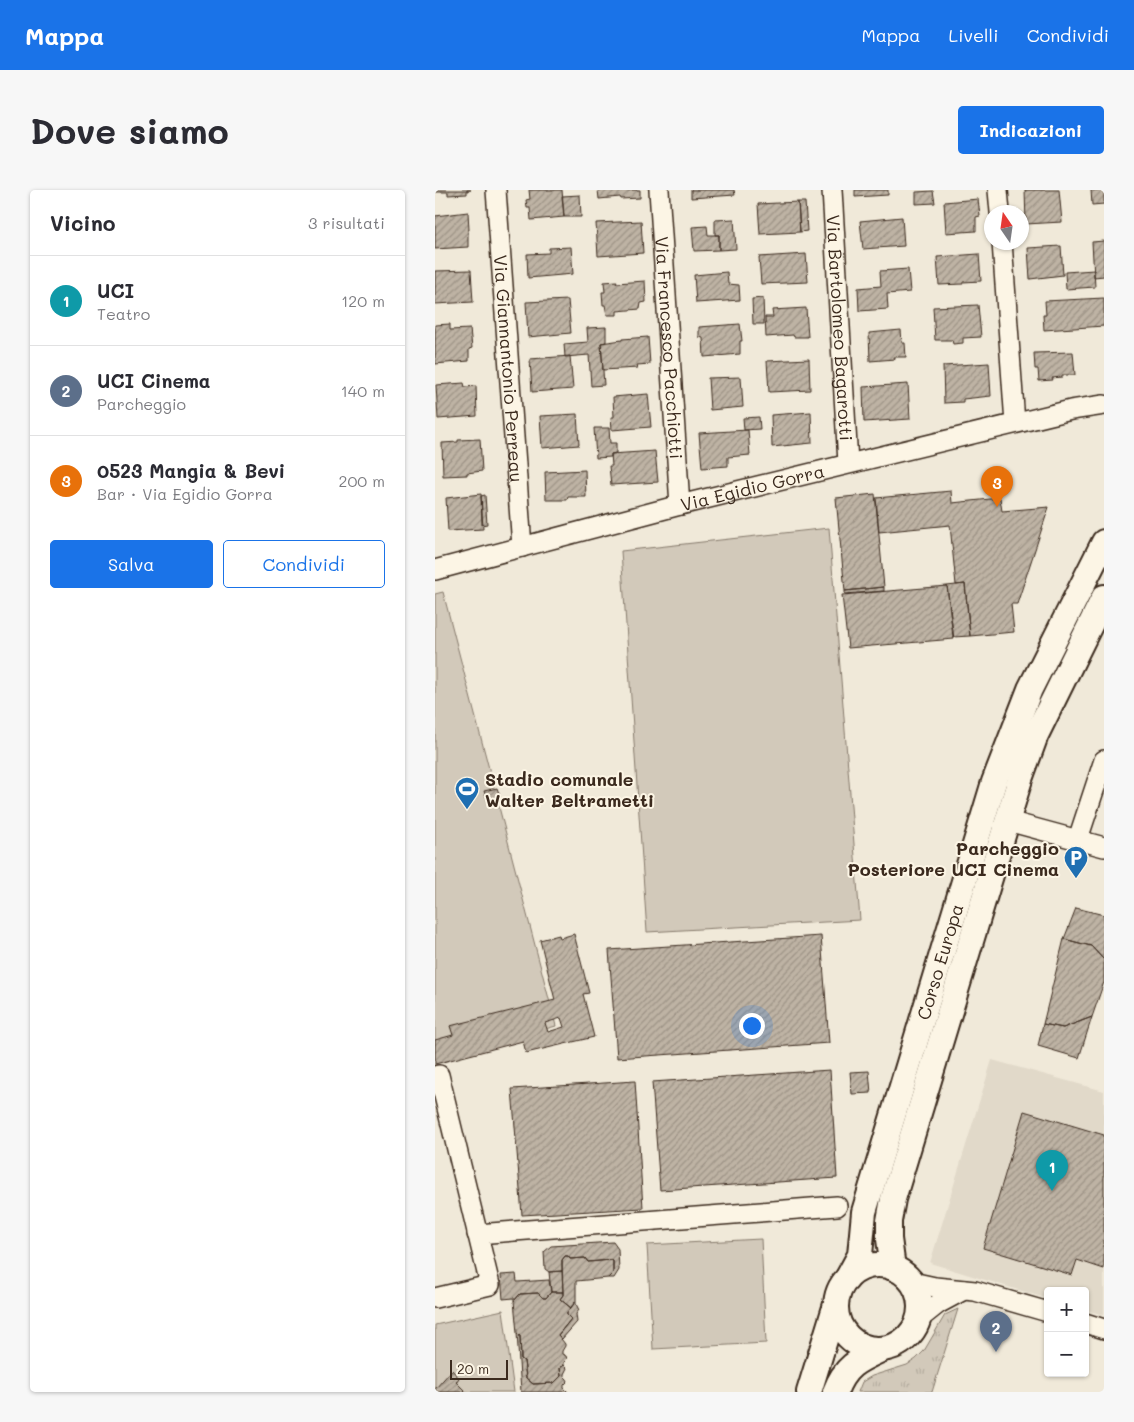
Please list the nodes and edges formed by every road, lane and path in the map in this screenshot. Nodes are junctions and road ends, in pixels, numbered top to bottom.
1 (496, 190) edge
2 (659, 190) edge
3 (832, 190) edge
4 (998, 190) edge
5 (999, 205) edge
6 (1003, 250) edge
7 (1104, 394) edge
8 (1104, 404) edge
9 (1071, 410) junction
10 (1015, 423) junction
11 (848, 463) junction
12 (679, 505) junction
13 (1104, 542) edge
14 (522, 547) junction
15 (435, 570) edge
16 (1104, 597) edge
17 (1104, 760) edge
18 (1008, 821) junction
19 (1079, 839) junction
20 (1104, 847) edge
21 (435, 1076) edge
22 (837, 1206) dead end
23 (477, 1234) junction
24 (893, 1268) junction
25 (847, 1278) junction
26 (912, 1282) junction
27 (964, 1290) junction
28 (435, 1298) edge
29 (836, 1304) junction
30 (1044, 1311) edge
31 (918, 1320) junction
32 (1089, 1324) edge
33 (1104, 1329) edge
34 (883, 1349) junction
35 (809, 1392) edge
36 (835, 1392) edge

1 - 14 street, Via Giannantonio Perreau
2 - 12 street, Via Francesco Pacchiotti
3 - 11 street, Via Bartolomeo Bagarotti
4 - 5 street
6 - 10 street
7 - 9 street, Via Egidio Gorra
8 - 9 street, Via Egidio Gorra
9 - 10 street, Via Egidio Gorra
10 - 11 street, Via Egidio Gorra
11 - 12 street, Via Egidio Gorra
12 - 14 street, Via Egidio Gorra
13 - 25 main road, Corso Europa
14 - 15 street, Via Egidio Gorra
16 - 18 main road, Corso Europa
17 - 19 street
18 - 19 street
18 - 24 main road, Corso Europa
19 - 20 street
21 - 23 street
22 - 23 street
23 - 28 street
24 - 25 main road
24 - 26 main road
25 - 29 main road
26 - 27 street
26 - 31 main road
27 - 30 street
27 - 31 street
29 - 34 main road
29 - 35 main road
31 - 34 main road
32 - 33 street
34 - 36 main road

